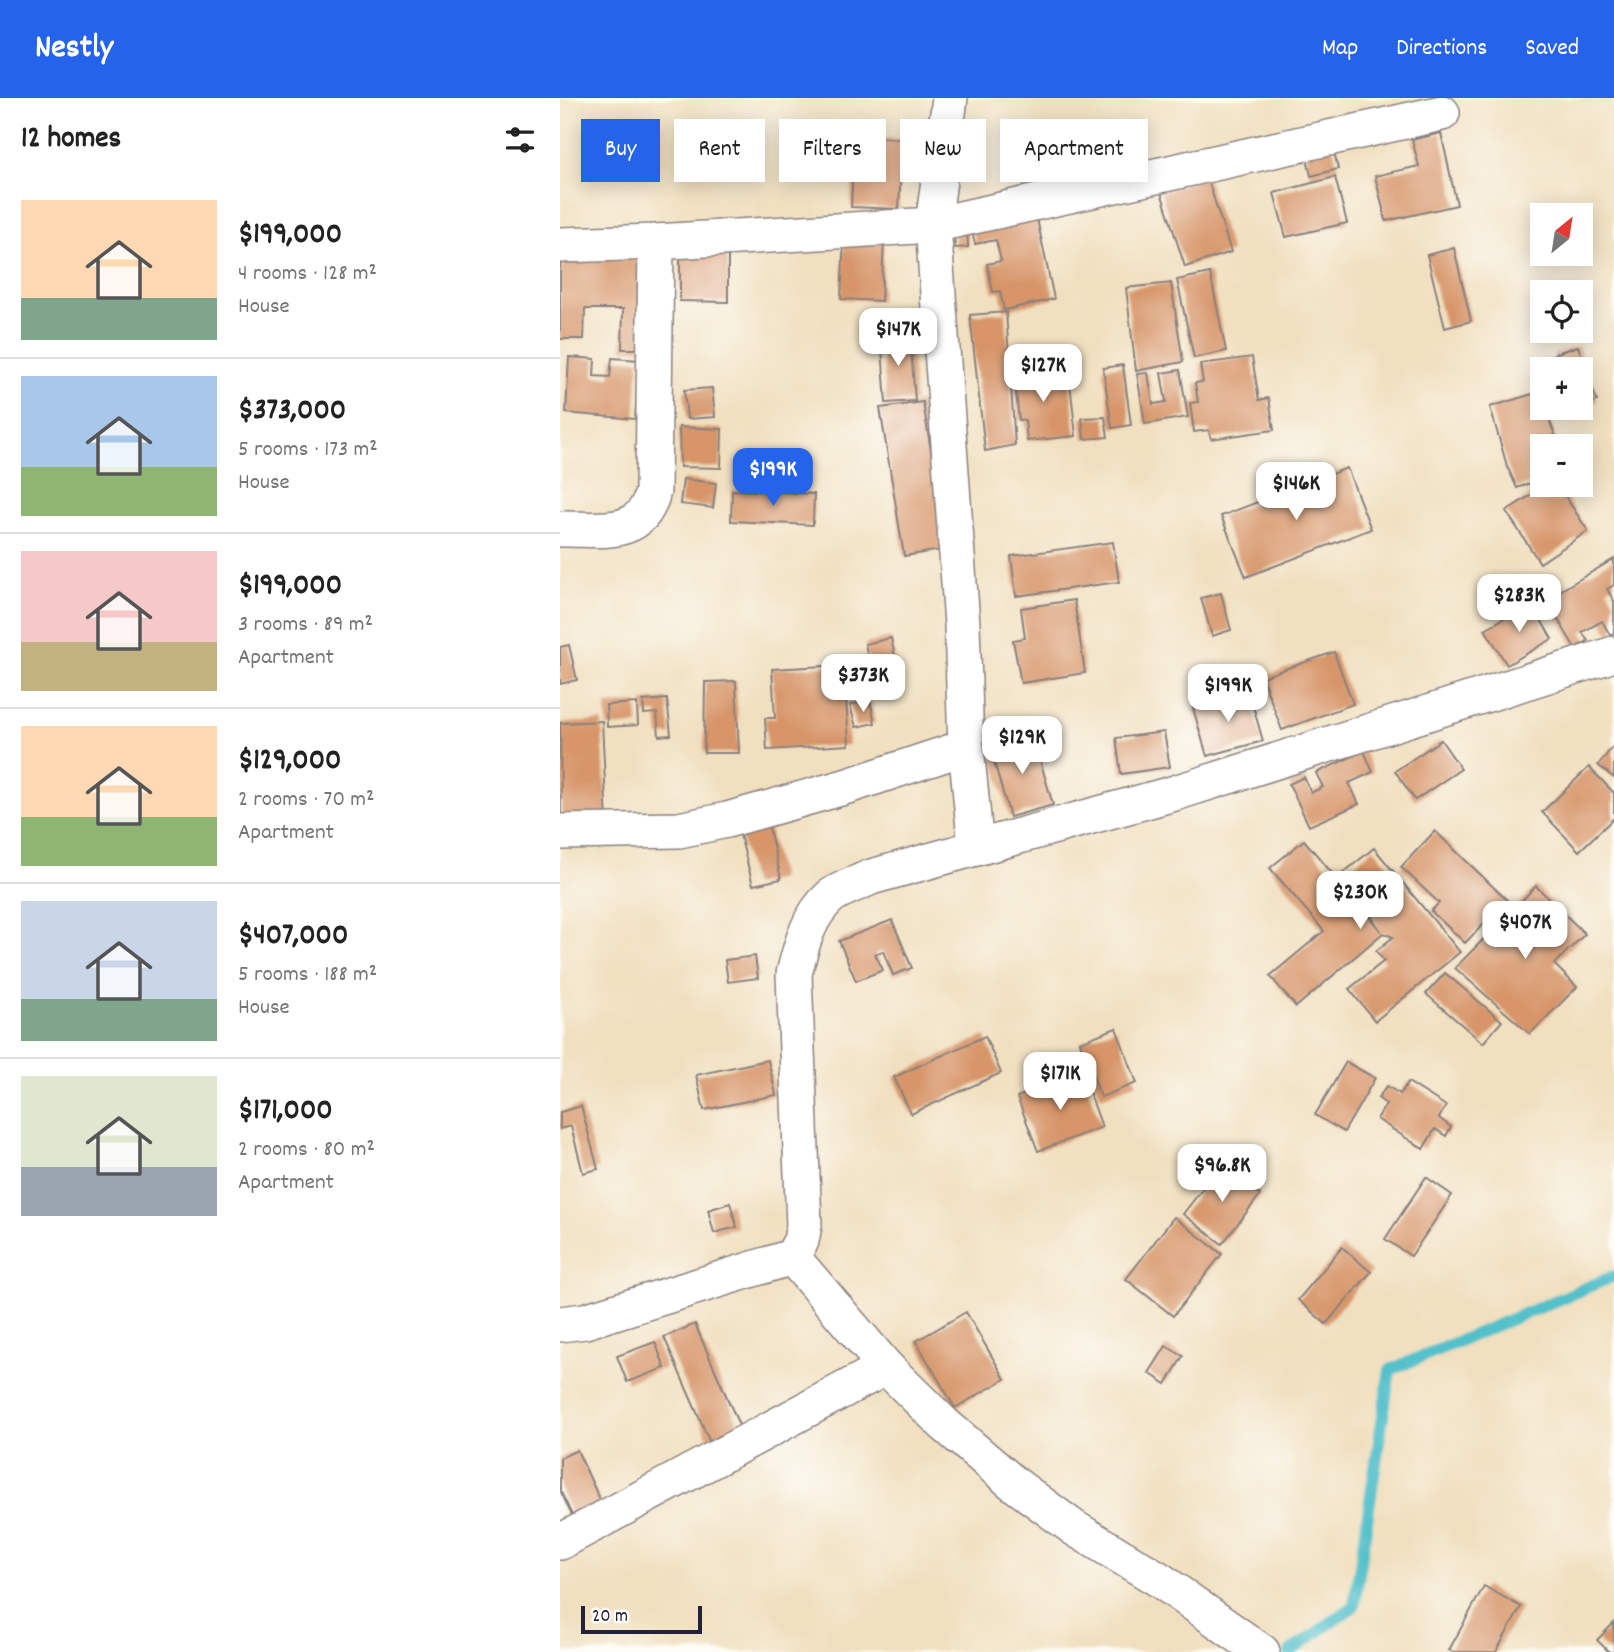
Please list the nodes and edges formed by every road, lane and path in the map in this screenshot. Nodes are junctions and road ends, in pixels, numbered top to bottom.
1 (950, 98) edge
2 (1442, 113) dead end
3 (933, 225) junction
4 (656, 242) junction
5 (560, 246) edge
6 (560, 529) edge
7 (1614, 654) edge
8 (966, 747) junction
9 (560, 832) edge
10 (976, 848) junction
11 (792, 1257) junction
12 (560, 1325) edge
13 (886, 1367) junction
14 (560, 1542) edge
15 (1262, 1652) edge

1 - 3 street
2 - 3 street
3 - 4 street
3 - 8 street
4 - 5 street
4 - 6 street
7 - 10 street
8 - 9 street
8 - 10 street
10 - 11 street
11 - 12 street
11 - 13 street
13 - 14 street
13 - 15 street

